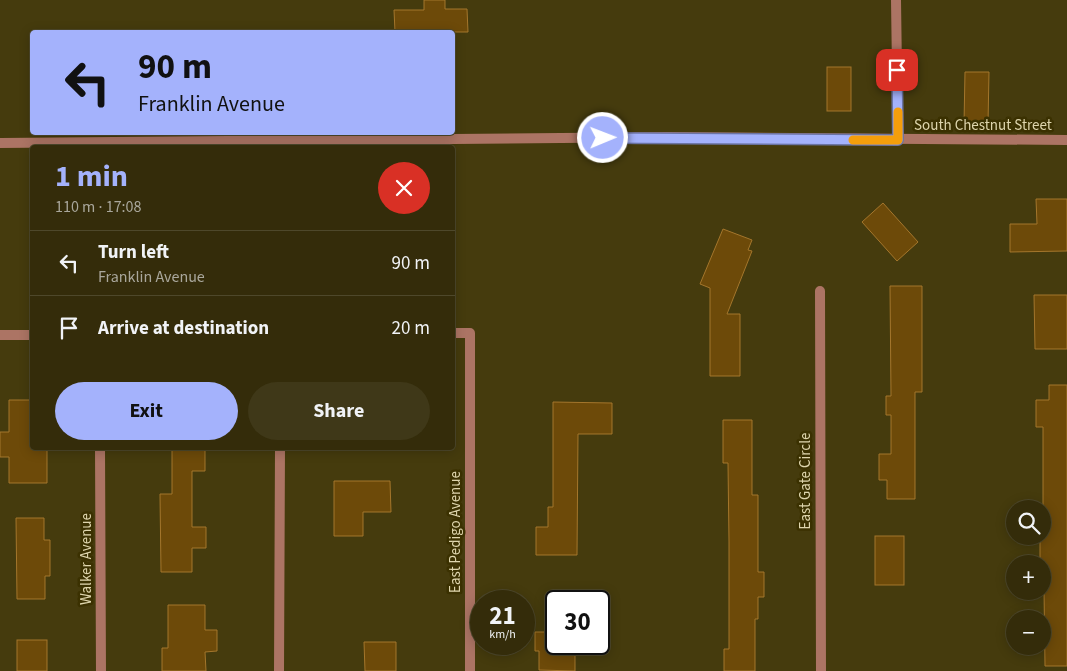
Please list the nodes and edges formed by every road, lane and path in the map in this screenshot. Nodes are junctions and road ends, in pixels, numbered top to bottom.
1 (896, 0) edge
2 (898, 140) junction
3 (1067, 140) edge
4 (0, 143) edge
5 (820, 291) dead end
6 (455, 333) edge
7 (0, 335) edge
8 (30, 335) edge
9 (100, 450) edge
10 (280, 450) edge
11 (101, 671) edge
12 (279, 671) edge
13 (470, 671) edge
14 (821, 671) edge

1 - 2 street
2 - 3 street, South Chestnut Street
2 - 4 street, South Chestnut Street
5 - 14 street, East Gate Circle
6 - 13 street, East Pedigo Avenue
7 - 8 street
9 - 11 street, Walker Avenue
10 - 12 street

